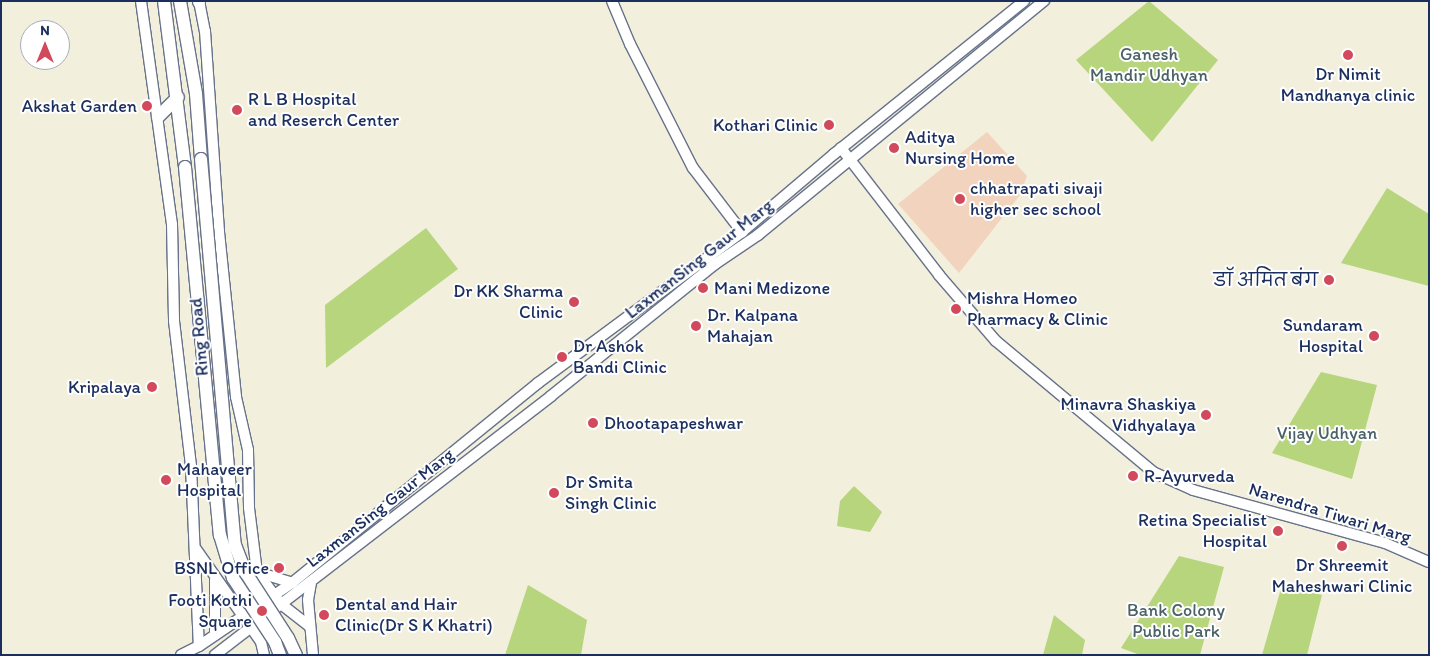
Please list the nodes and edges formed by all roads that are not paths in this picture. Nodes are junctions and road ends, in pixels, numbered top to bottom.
1 (141, 1) edge
2 (164, 1) edge
3 (180, 1) edge
4 (199, 1) edge
5 (612, 1) edge
6 (1024, 1) edge
7 (1044, 1) edge
8 (178, 97) junction
9 (158, 117) junction
10 (841, 148) junction
11 (850, 160) junction
12 (742, 232) junction
13 (196, 549) junction
14 (1429, 562) edge
15 (257, 572) junction
16 (216, 580) junction
17 (292, 583) junction
18 (311, 583) junction
19 (272, 594) junction
20 (281, 604) junction
21 (241, 616) junction
22 (250, 627) junction
23 (310, 627) junction
24 (216, 635) junction
25 (199, 646) junction
26 (183, 654) edge
27 (215, 655) edge
28 (264, 655) edge
29 (280, 655) edge
30 (296, 655) edge
31 (313, 655) edge

1 - 9 street
2 - 8 highway, Ring Road
3 - 30 highway, Ring Road, bridge
4 - 15 street
5 - 12 street
6 - 10 street, LaxmanSing Gaur Marg
7 - 11 street, LaxmanSing Gaur Marg
8 - 9 highway
8 - 29 highway, Ring Road, bridge
9 - 13 street
10 - 11 street, Narendra Tiwari Marg
10 - 12 street, LaxmanSing Gaur Marg
11 - 14 street, Narendra Tiwari Marg
11 - 18 street, LaxmanSing Gaur Marg
12 - 17 street, LaxmanSing Gaur Marg
13 - 16 street
13 - 25 street
15 - 17 street
15 - 19 street
16 - 21 street
16 - 24 street
17 - 19 street, LaxmanSing Gaur Marg
18 - 20 street, LaxmanSing Gaur Marg
18 - 23 street
19 - 20 street
19 - 21 street, LaxmanSing Gaur Marg
20 - 22 street, LaxmanSing Gaur Marg
20 - 23 street
21 - 22 street
21 - 24 street, LaxmanSing Gaur Marg
22 - 27 street, LaxmanSing Gaur Marg
22 - 28 street
23 - 31 street
24 - 25 street, LaxmanSing Gaur Marg
25 - 26 street, LaxmanSing Gaur Marg

